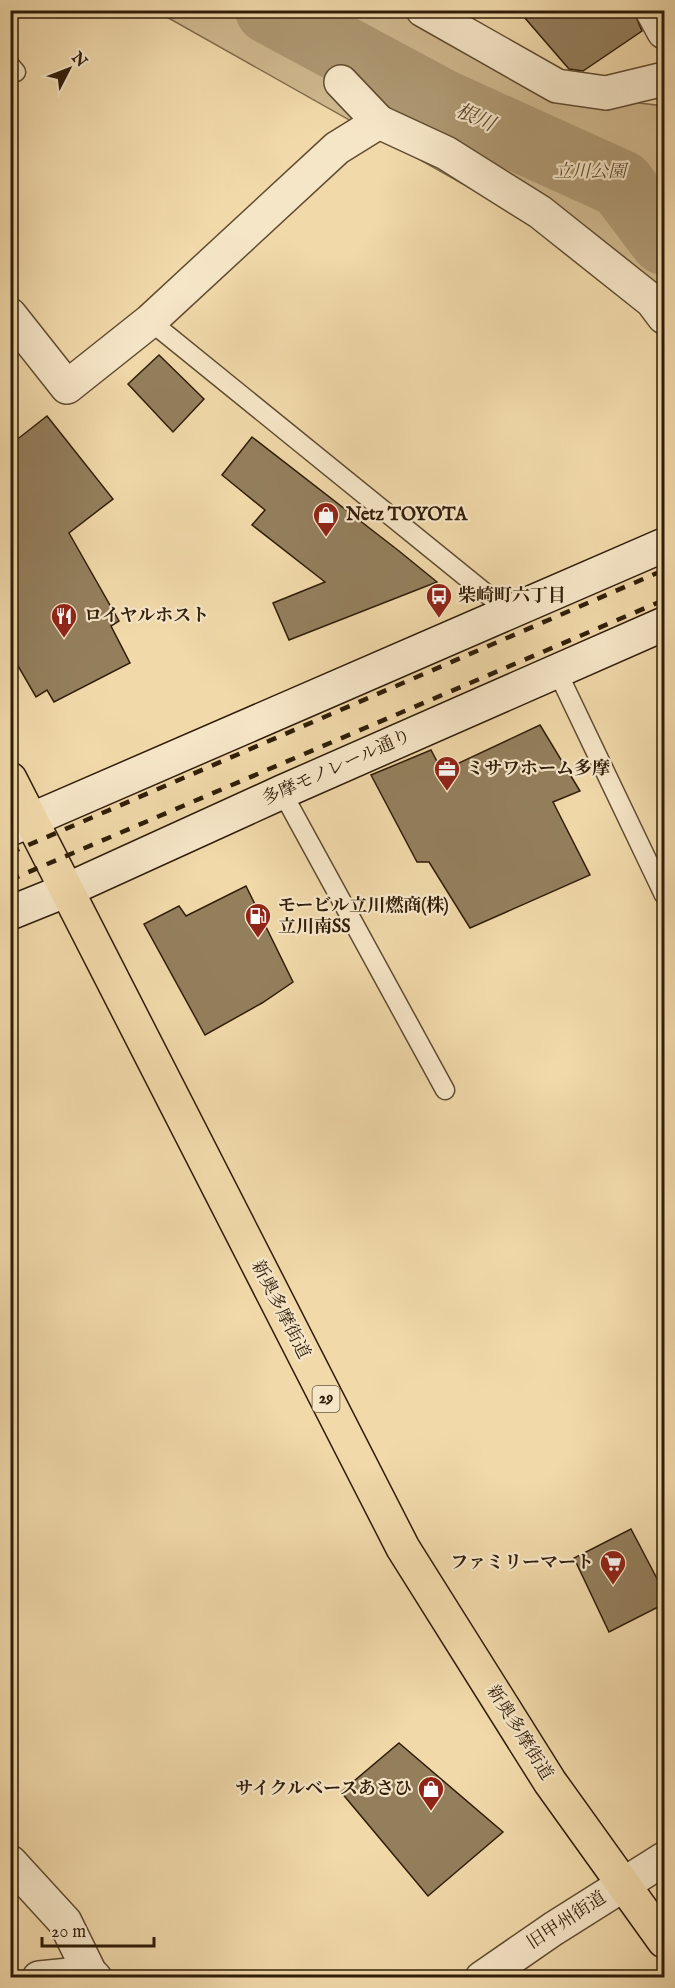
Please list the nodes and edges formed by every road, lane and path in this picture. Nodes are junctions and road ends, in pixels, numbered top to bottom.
1 (423, 10) edge
2 (652, 10) edge
3 (664, 32) edge
4 (664, 80) edge
5 (341, 82) dead end
6 (379, 122) junction
7 (10, 315) edge
8 (664, 317) edge
9 (150, 321) junction
10 (664, 545) edge
11 (509, 612) junction
12 (664, 624) edge
13 (557, 672) junction
14 (10, 779) edge
15 (282, 792) junction
16 (21, 824) edge
17 (67, 890) junction
18 (664, 895) edge
19 (10, 913) edge
20 (446, 1090) dead end
21 (664, 1859) edge
22 (10, 1862) edge
23 (623, 1886) junction
24 (664, 1941) edge
25 (93, 1975) edge
26 (39, 1977) edge
27 (482, 1977) edge

1 - 4 street
2 - 3 street
5 - 6 street
6 - 8 street
6 - 9 street
7 - 9 street
9 - 11 lane
10 - 11 street
11 - 16 street
12 - 13 street, 多摩モノレール通り
13 - 15 street, 多摩モノレール通り
13 - 18 lane
14 - 16 main road, 新奥多摩街道 / 29
15 - 17 street, 多摩モノレール通り
15 - 20 lane
16 - 17 main road, 新奥多摩街道 / 29
17 - 19 street, 多摩モノレール通り
17 - 23 main road, 新奥多摩街道 / 29
21 - 23 street, 旧甲州街道
22 - 25 street
23 - 24 main road, 新奥多摩街道 / 29
23 - 27 street, 旧甲州街道
25 - 26 street

